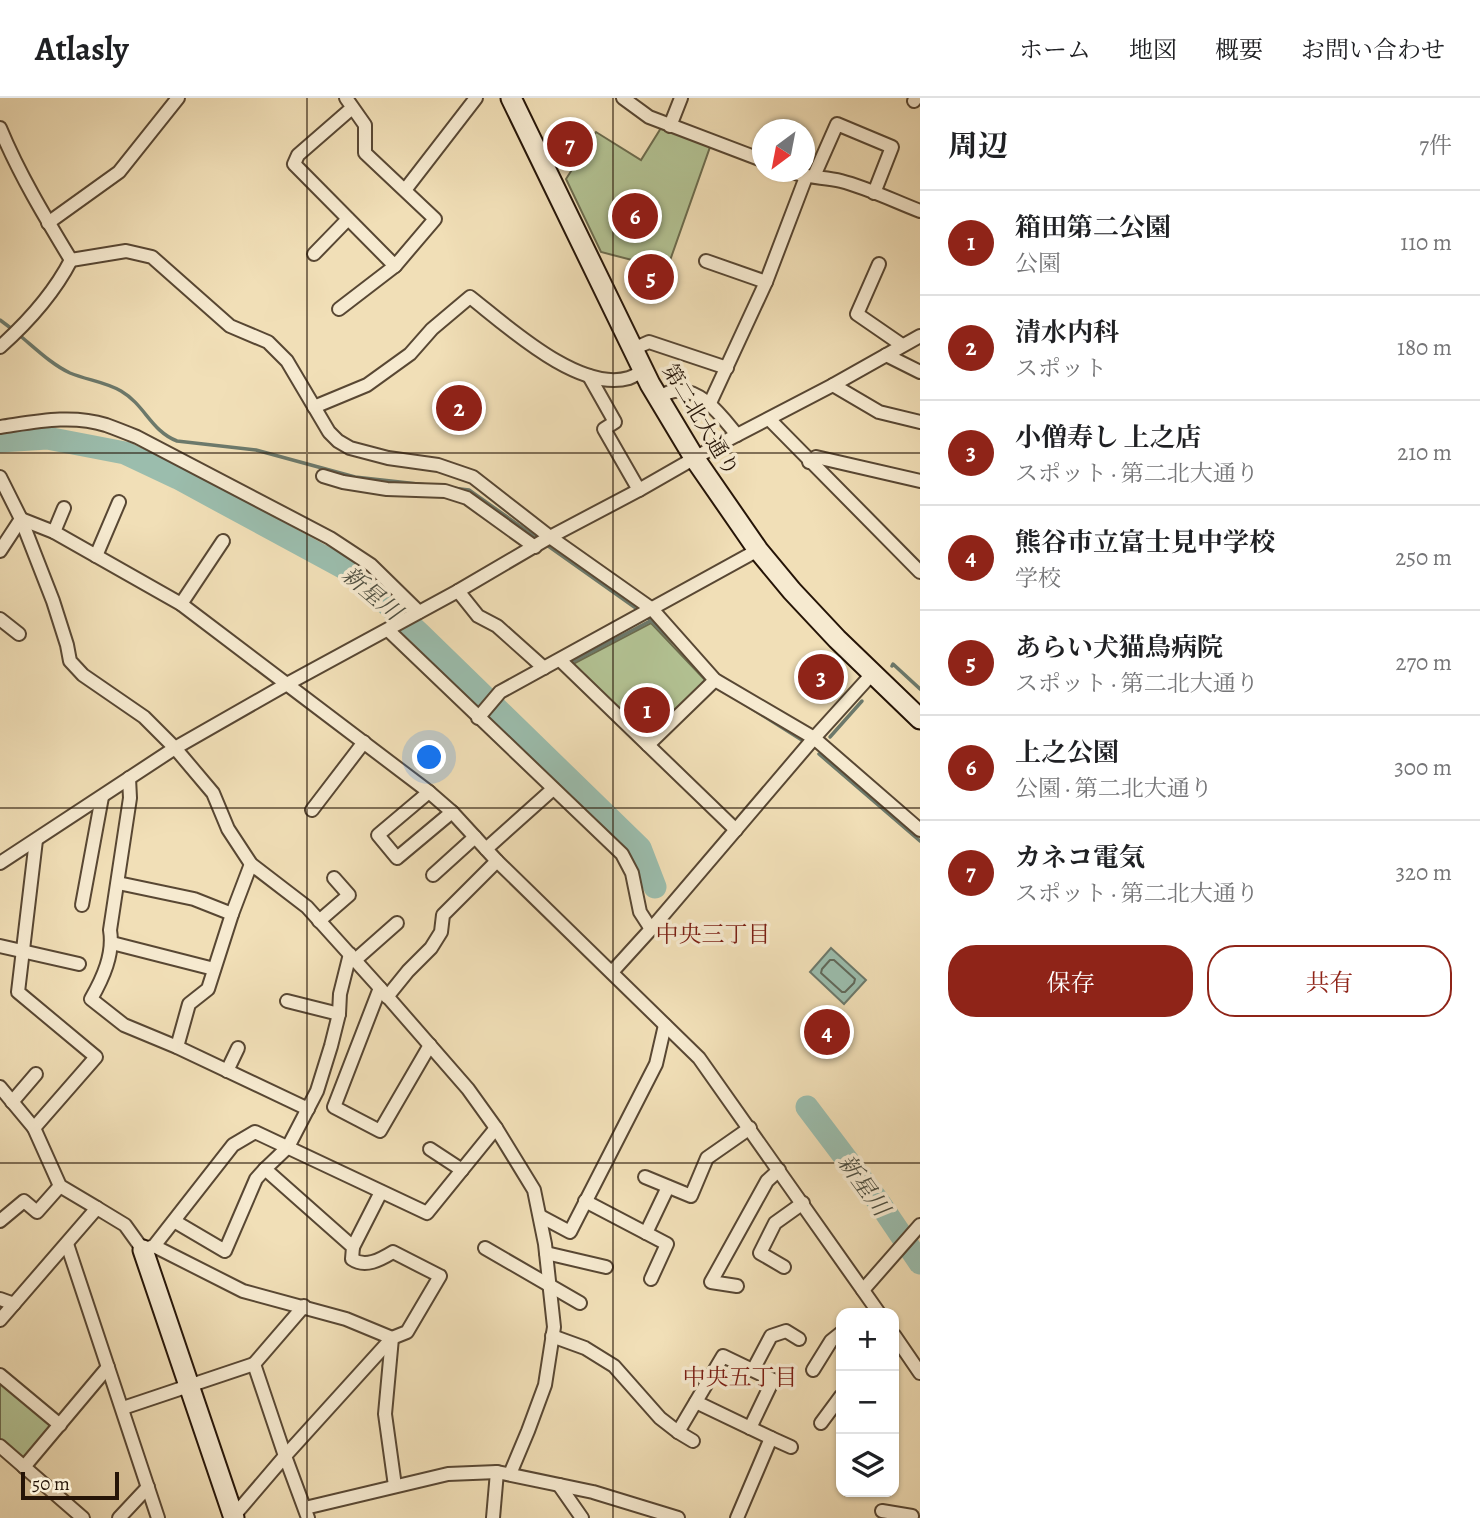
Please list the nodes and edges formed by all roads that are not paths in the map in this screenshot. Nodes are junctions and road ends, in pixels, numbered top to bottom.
1 (178, 98) edge
2 (476, 98) edge
3 (511, 98) edge
4 (623, 98) edge
5 (681, 98) edge
6 (349, 101) edge
7 (670, 126) junction
8 (0, 128) edge
9 (752, 156) edge
10 (815, 166) edge
11 (815, 177) edge
12 (808, 182) edge
13 (405, 190) junction
14 (874, 193) junction
15 (920, 211) edge
16 (348, 219) junction
17 (48, 223) junction
18 (314, 254) dead end
19 (71, 260) junction
20 (706, 261) dead end
21 (879, 264) dead end
22 (395, 266) junction
23 (766, 282) junction
24 (339, 309) dead end
25 (920, 336) edge
26 (4, 343) edge
27 (902, 345) junction
28 (633, 349) junction
29 (886, 355) junction
30 (727, 369) junction
31 (644, 371) junction
32 (920, 372) edge
33 (589, 376) junction
34 (833, 385) junction
35 (658, 397) junction
36 (710, 403) junction
37 (314, 407) junction
38 (769, 419) junction
39 (920, 422) edge
40 (0, 427) edge
41 (737, 435) junction
42 (695, 459) junction
43 (810, 462) junction
44 (323, 476) dead end
45 (0, 477) edge
46 (920, 481) edge
47 (639, 491) junction
48 (119, 502) dead end
49 (64, 508) dead end
50 (21, 519) junction
51 (54, 532) junction
52 (549, 538) junction
53 (223, 541) dead end
54 (535, 547) junction
55 (0, 550) edge
56 (758, 550) junction
57 (96, 556) junction
58 (920, 572) edge
59 (458, 591) junction
60 (181, 604) junction
61 (649, 610) junction
62 (419, 612) junction
63 (0, 619) edge
64 (388, 629) junction
65 (19, 634) dead end
66 (560, 660) junction
67 (544, 668) junction
68 (872, 674) junction
69 (715, 680) junction
70 (287, 684) junction
71 (479, 717) junction
72 (920, 719) edge
73 (814, 738) junction
74 (364, 742) junction
75 (648, 745) junction
76 (176, 748) junction
77 (129, 778) junction
78 (553, 789) junction
79 (429, 792) junction
80 (102, 797) junction
81 (313, 810) dead end
82 (452, 812) junction
83 (736, 830) junction
84 (920, 830) edge
85 (475, 836) junction
86 (36, 840) junction
87 (486, 849) junction
88 (497, 861) junction
89 (0, 863) edge
90 (251, 864) junction
91 (433, 875) dead end
92 (334, 878) dead end
93 (118, 883) junction
94 (82, 905) dead end
95 (232, 914) junction
96 (319, 921) junction
97 (397, 923) dead end
98 (651, 929) junction
99 (112, 943) junction
100 (0, 946) edge
101 (24, 951) junction
102 (352, 958) junction
103 (79, 964) dead end
104 (214, 969) junction
105 (612, 972) junction
106 (384, 993) junction
107 (288, 1001) dead end
108 (339, 1014) junction
109 (666, 1025) junction
110 (430, 1045) junction
111 (177, 1047) junction
112 (238, 1048) dead end
113 (227, 1071) junction
114 (36, 1074) dead end
115 (0, 1087) edge
116 (12, 1102) junction
117 (308, 1109) junction
118 (34, 1128) junction
119 (496, 1128) junction
120 (750, 1128) junction
121 (288, 1147) junction
122 (430, 1149) dead end
123 (265, 1169) junction
124 (461, 1170) junction
125 (779, 1170) junction
126 (645, 1177) dead end
127 (60, 1186) junction
128 (668, 1187) junction
129 (381, 1192) junction
130 (585, 1201) junction
131 (803, 1203) junction
132 (97, 1208) junction
133 (540, 1216) junction
134 (0, 1221) edge
135 (174, 1221) junction
136 (917, 1228) edge
137 (646, 1233) junction
138 (67, 1244) junction
139 (353, 1247) junction
140 (149, 1248) junction
141 (485, 1248) dead end
142 (546, 1253) junction
143 (784, 1267) dead end
144 (606, 1268) dead end
145 (651, 1279) dead end
146 (550, 1286) junction
147 (737, 1286) dead end
148 (863, 1290) junction
149 (0, 1299) edge
150 (580, 1303) dead end
151 (14, 1304) junction
152 (304, 1307) junction
153 (872, 1308) edge
154 (0, 1320) edge
155 (552, 1336) junction
156 (836, 1337) edge
157 (392, 1338) junction
158 (800, 1339) dead end
159 (899, 1352) edge
160 (254, 1364) junction
161 (108, 1367) junction
162 (753, 1370) junction
163 (813, 1370) dead end
164 (920, 1373) edge
165 (0, 1375) edge
166 (189, 1385) junction
167 (695, 1402) junction
168 (836, 1403) edge
169 (123, 1408) junction
170 (821, 1423) dead end
171 (60, 1425) junction
172 (750, 1429) junction
173 (678, 1432) junction
174 (771, 1438) junction
175 (693, 1441) dead end
176 (0, 1446) edge
177 (791, 1447) dead end
178 (285, 1456) junction
179 (24, 1467) junction
180 (503, 1473) junction
181 (559, 1485) junction
182 (395, 1486) junction
183 (148, 1487) junction
184 (882, 1511) dead end
185 (307, 1513) edge
186 (578, 1516) edge
187 (233, 1517) edge
188 (83, 1518) edge
189 (119, 1518) edge
190 (158, 1518) edge
191 (493, 1518) edge
192 (677, 1518) edge
193 (737, 1518) edge
194 (911, 1518) edge

1 - 17 street
2 - 13 street
3 - 28 street, 第二北大通り
4 - 7 street
5 - 7 street
6 - 13 street
6 - 16 street
7 - 9 street
8 - 17 street
10 - 14 street
11 - 14 street
12 - 23 street
13 - 22 street
14 - 15 street
16 - 18 street
16 - 22 street
17 - 19 street
19 - 26 street
19 - 37 street
20 - 23 street
21 - 27 street
22 - 24 street
23 - 30 street
25 - 27 street
27 - 29 street
28 - 30 street
28 - 31 street, 第二北大通り
29 - 32 street
29 - 34 street
30 - 36 street
31 - 33 street
31 - 35 street, 第二北大通り
33 - 37 street
33 - 47 street
34 - 38 street
34 - 39 street
35 - 36 street
35 - 42 street, 第二北大通り
36 - 41 street
37 - 52 street
38 - 41 street
38 - 43 street
40 - 62 street
41 - 42 street
42 - 47 street
42 - 56 street, 第二北大通り
43 - 46 street
43 - 58 street
44 - 54 street
45 - 50 street
47 - 52 street
48 - 57 street
49 - 51 street
50 - 51 street
50 - 55 street
50 - 76 street
51 - 57 street
52 - 54 street
52 - 61 street
53 - 60 street
54 - 59 street
56 - 61 street
56 - 68 street, 第二北大通り
57 - 60 street
59 - 62 street
59 - 67 street
60 - 70 street
61 - 66 street
61 - 69 street
62 - 64 street
63 - 65 street
64 - 70 street
64 - 71 street
66 - 67 street
66 - 75 street
67 - 71 street
68 - 72 street, 第二北大通り
68 - 73 street
69 - 73 street
69 - 75 street
70 - 74 street
70 - 76 street
71 - 78 street
73 - 83 street
73 - 84 street
74 - 79 street
74 - 81 street
75 - 83 street
76 - 77 street
76 - 90 street
77 - 80 street
77 - 93 street
78 - 87 street
78 - 98 street
79 - 82 street
79 - 82 street
80 - 86 street
80 - 94 street
82 - 85 street
83 - 98 street
85 - 87 street
85 - 91 street
86 - 89 street
86 - 101 street
87 - 88 street
88 - 105 street
88 - 106 street
90 - 95 street
90 - 96 street
92 - 96 street
93 - 95 street
93 - 99 street
95 - 104 street
96 - 102 street
97 - 102 street
98 - 105 street
99 - 104 street
99 - 111 street
100 - 101 street
101 - 103 street
101 - 118 street
102 - 106 street
102 - 108 street
104 - 111 street
105 - 109 street
106 - 110 street
106 - 110 street
107 - 108 street
108 - 117 street
109 - 120 street
109 - 130 street
110 - 119 street
111 - 113 street
112 - 113 street
113 - 117 street
114 - 116 street
115 - 116 street
116 - 118 street
117 - 121 street
118 - 127 street
119 - 124 street
119 - 133 street
120 - 125 street
120 - 128 street
121 - 123 street
121 - 129 street
121 - 135 street
122 - 124 street
123 - 135 street
123 - 139 street
124 - 129 street
125 - 131 street
125 - 147 street
126 - 128 street
127 - 132 street
127 - 134 street
128 - 137 street
129 - 139 street
130 - 133 street
130 - 137 street
131 - 143 street
131 - 148 street
132 - 138 street
132 - 140 street
133 - 142 street
135 - 140 street
136 - 148 street
137 - 145 street
138 - 151 street
138 - 161 street
139 - 157 street
140 - 152 street
140 - 166 street
141 - 146 street
142 - 144 street
142 - 146 street
146 - 150 street
146 - 155 street
148 - 153 street
149 - 151 street
151 - 154 street
152 - 157 street
152 - 160 street
155 - 173 street
155 - 180 street
156 - 163 street
157 - 178 street
157 - 182 street
158 - 162 street
159 - 164 street
160 - 166 street
160 - 178 street
161 - 169 street
161 - 171 street
162 - 167 street
162 - 172 street
165 - 171 street
166 - 169 street
166 - 187 street
167 - 172 street
167 - 173 street
168 - 170 street
169 - 183 street
171 - 179 street
172 - 174 street
173 - 175 street
174 - 177 street
174 - 193 street
176 - 179 street
178 - 185 street
178 - 187 street
179 - 188 street
180 - 181 street
180 - 182 street
180 - 191 street
181 - 186 street
181 - 192 street
182 - 185 street
183 - 189 street
183 - 190 street
184 - 194 street

